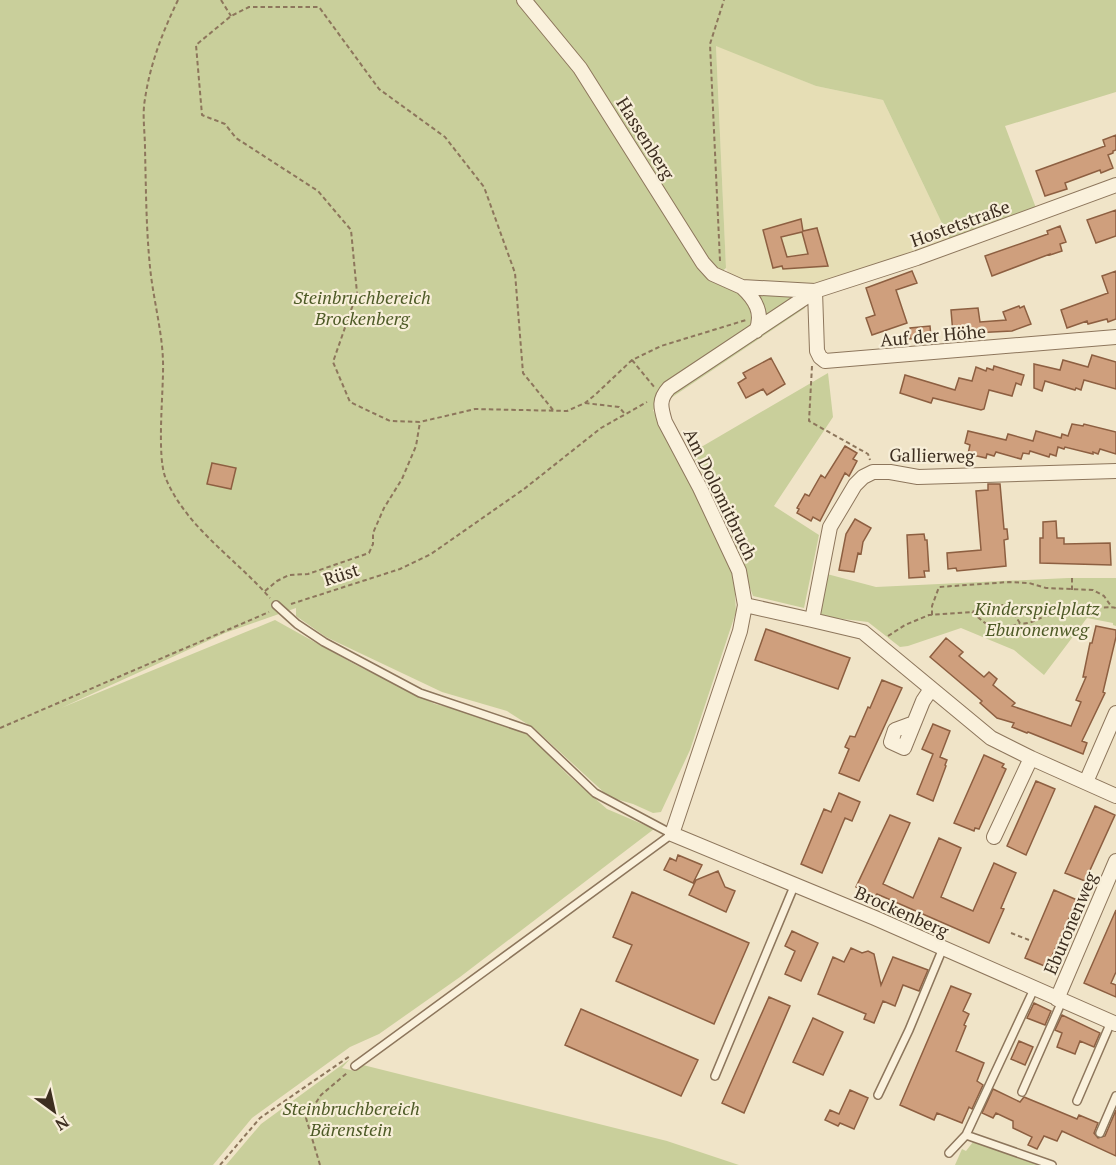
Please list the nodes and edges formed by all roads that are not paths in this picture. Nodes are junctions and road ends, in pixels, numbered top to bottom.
1 (524, 0) edge
2 (1116, 185) edge
3 (742, 286) junction
4 (815, 291) junction
5 (756, 331) junction
6 (1116, 337) edge
7 (662, 396) joint
8 (1116, 471) edge
9 (745, 605) junction
10 (277, 606) road end
11 (812, 620) junction
12 (931, 689) junction
13 (1116, 713) edge
14 (914, 723) dead end
15 (1031, 758) junction
16 (1086, 782) junction
17 (1116, 796) edge
18 (672, 834) junction
19 (994, 837) dead end
20 (1116, 861) edge
21 (795, 884) junction
22 (943, 948) junction
23 (1034, 989) junction
24 (1059, 1000) junction
25 (1113, 1023) edge
26 (355, 1066) road end
27 (715, 1076) dead end
28 (1022, 1092) dead end
29 (878, 1095) dead end
30 (1116, 1096) edge
31 (1077, 1101) dead end
32 (1100, 1133) dead end
33 (966, 1135) junction
34 (949, 1153) dead end
35 (1052, 1165) edge

1 - 3 street, Hassenberg
2 - 4 street, Hostetstraße
3 - 4 street, Hostetstraße
3 - 5 street
4 - 5 street, Hostetstraße
4 - 6 street, Auf der Höhe
5 - 7 street, Hostetstraße
7 - 9 street, Am Dolomitbruch
8 - 11 street, Gallierweg
9 - 11 street
9 - 18 street, Am Dolomitbruch
10 - 18 lane
11 - 12 street
12 - 14 street
12 - 15 street
13 - 16 street
15 - 16 street
15 - 19 street
16 - 17 street
18 - 21 street, Brockenberg
18 - 26 lane
20 - 24 street, Eburonenweg
21 - 22 street, Brockenberg
21 - 27 lane
22 - 23 street, Brockenberg
22 - 29 lane
23 - 24 street, Brockenberg
23 - 33 lane
24 - 25 street, Brockenberg
24 - 28 lane
25 - 31 lane
30 - 32 lane
33 - 34 lane
33 - 35 lane

